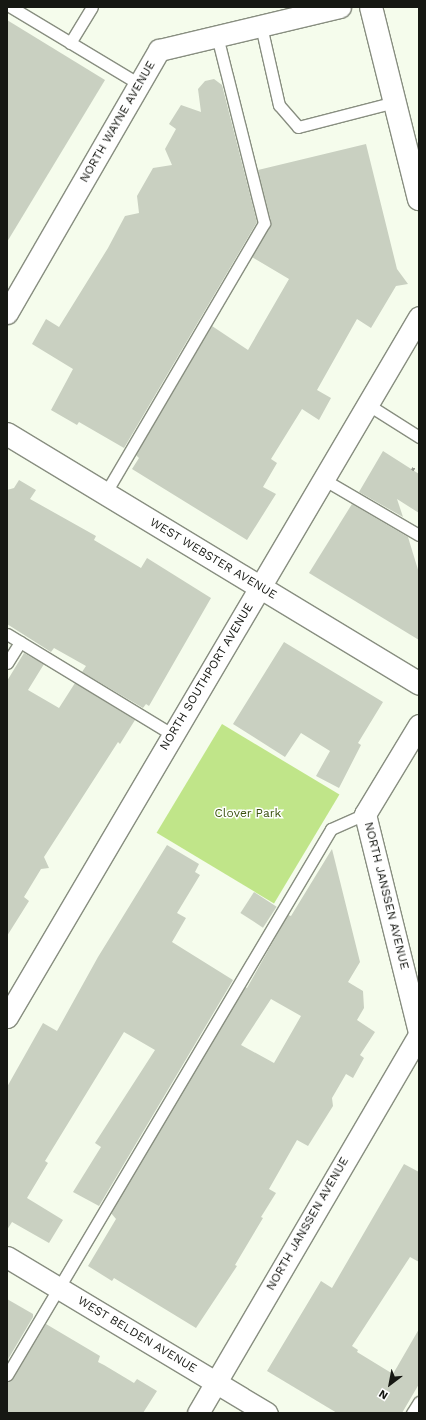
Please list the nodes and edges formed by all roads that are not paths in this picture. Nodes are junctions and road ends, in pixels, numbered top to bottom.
1 (12, 7) edge
2 (92, 7) edge
3 (340, 7) edge
4 (371, 7) edge
5 (261, 26) junction
6 (217, 36) junction
7 (70, 43) junction
8 (139, 84) junction
9 (395, 102) junction
10 (419, 199) edge
11 (7, 313) edge
12 (419, 317) edge
13 (367, 404) junction
14 (7, 434) edge
15 (419, 437) edge
16 (323, 479) junction
17 (105, 494) junction
18 (419, 535) edge
19 (260, 587) junction
20 (7, 634) edge
21 (20, 642) junction
22 (7, 663) edge
23 (419, 684) edge
24 (419, 725) edge
25 (173, 735) junction
26 (366, 814) junction
27 (7, 1017) edge
28 (419, 1032) edge
29 (419, 1035) edge
30 (7, 1257) edge
31 (58, 1288) junction
32 (7, 1375) edge
33 (216, 1382) junction
34 (419, 1402) edge
35 (198, 1413) edge
36 (267, 1413) edge
37 (412, 1413) edge

1 - 7 lane
2 - 7 lane
3 - 5 street, NORTH WAYNE AVENUE
4 - 9 street
5 - 6 street, NORTH WAYNE AVENUE
5 - 9 lane
6 - 8 street, NORTH WAYNE AVENUE
6 - 17 lane
7 - 8 lane
8 - 11 street, NORTH WAYNE AVENUE
9 - 10 street
12 - 13 street, NORTH SOUTHPORT AVENUE
13 - 15 lane
13 - 16 street, NORTH SOUTHPORT AVENUE
14 - 17 street, WEST WEBSTER AVENUE
16 - 18 lane
16 - 19 street, NORTH SOUTHPORT AVENUE
17 - 19 street, WEST WEBSTER AVENUE
19 - 23 street, WEST WEBSTER AVENUE
19 - 25 street, NORTH SOUTHPORT AVENUE
20 - 21 lane
21 - 22 lane
21 - 25 lane
24 - 26 street, NORTH JANSSEN AVENUE
25 - 27 street, NORTH SOUTHPORT AVENUE
26 - 28 street, NORTH JANSSEN AVENUE
26 - 31 lane
29 - 33 street, NORTH JANSSEN AVENUE
30 - 31 street, WEST BELDEN AVENUE
31 - 32 lane
31 - 33 street, WEST BELDEN AVENUE
33 - 35 street, NORTH JANSSEN AVENUE
33 - 36 street, WEST BELDEN AVENUE
34 - 37 lane

